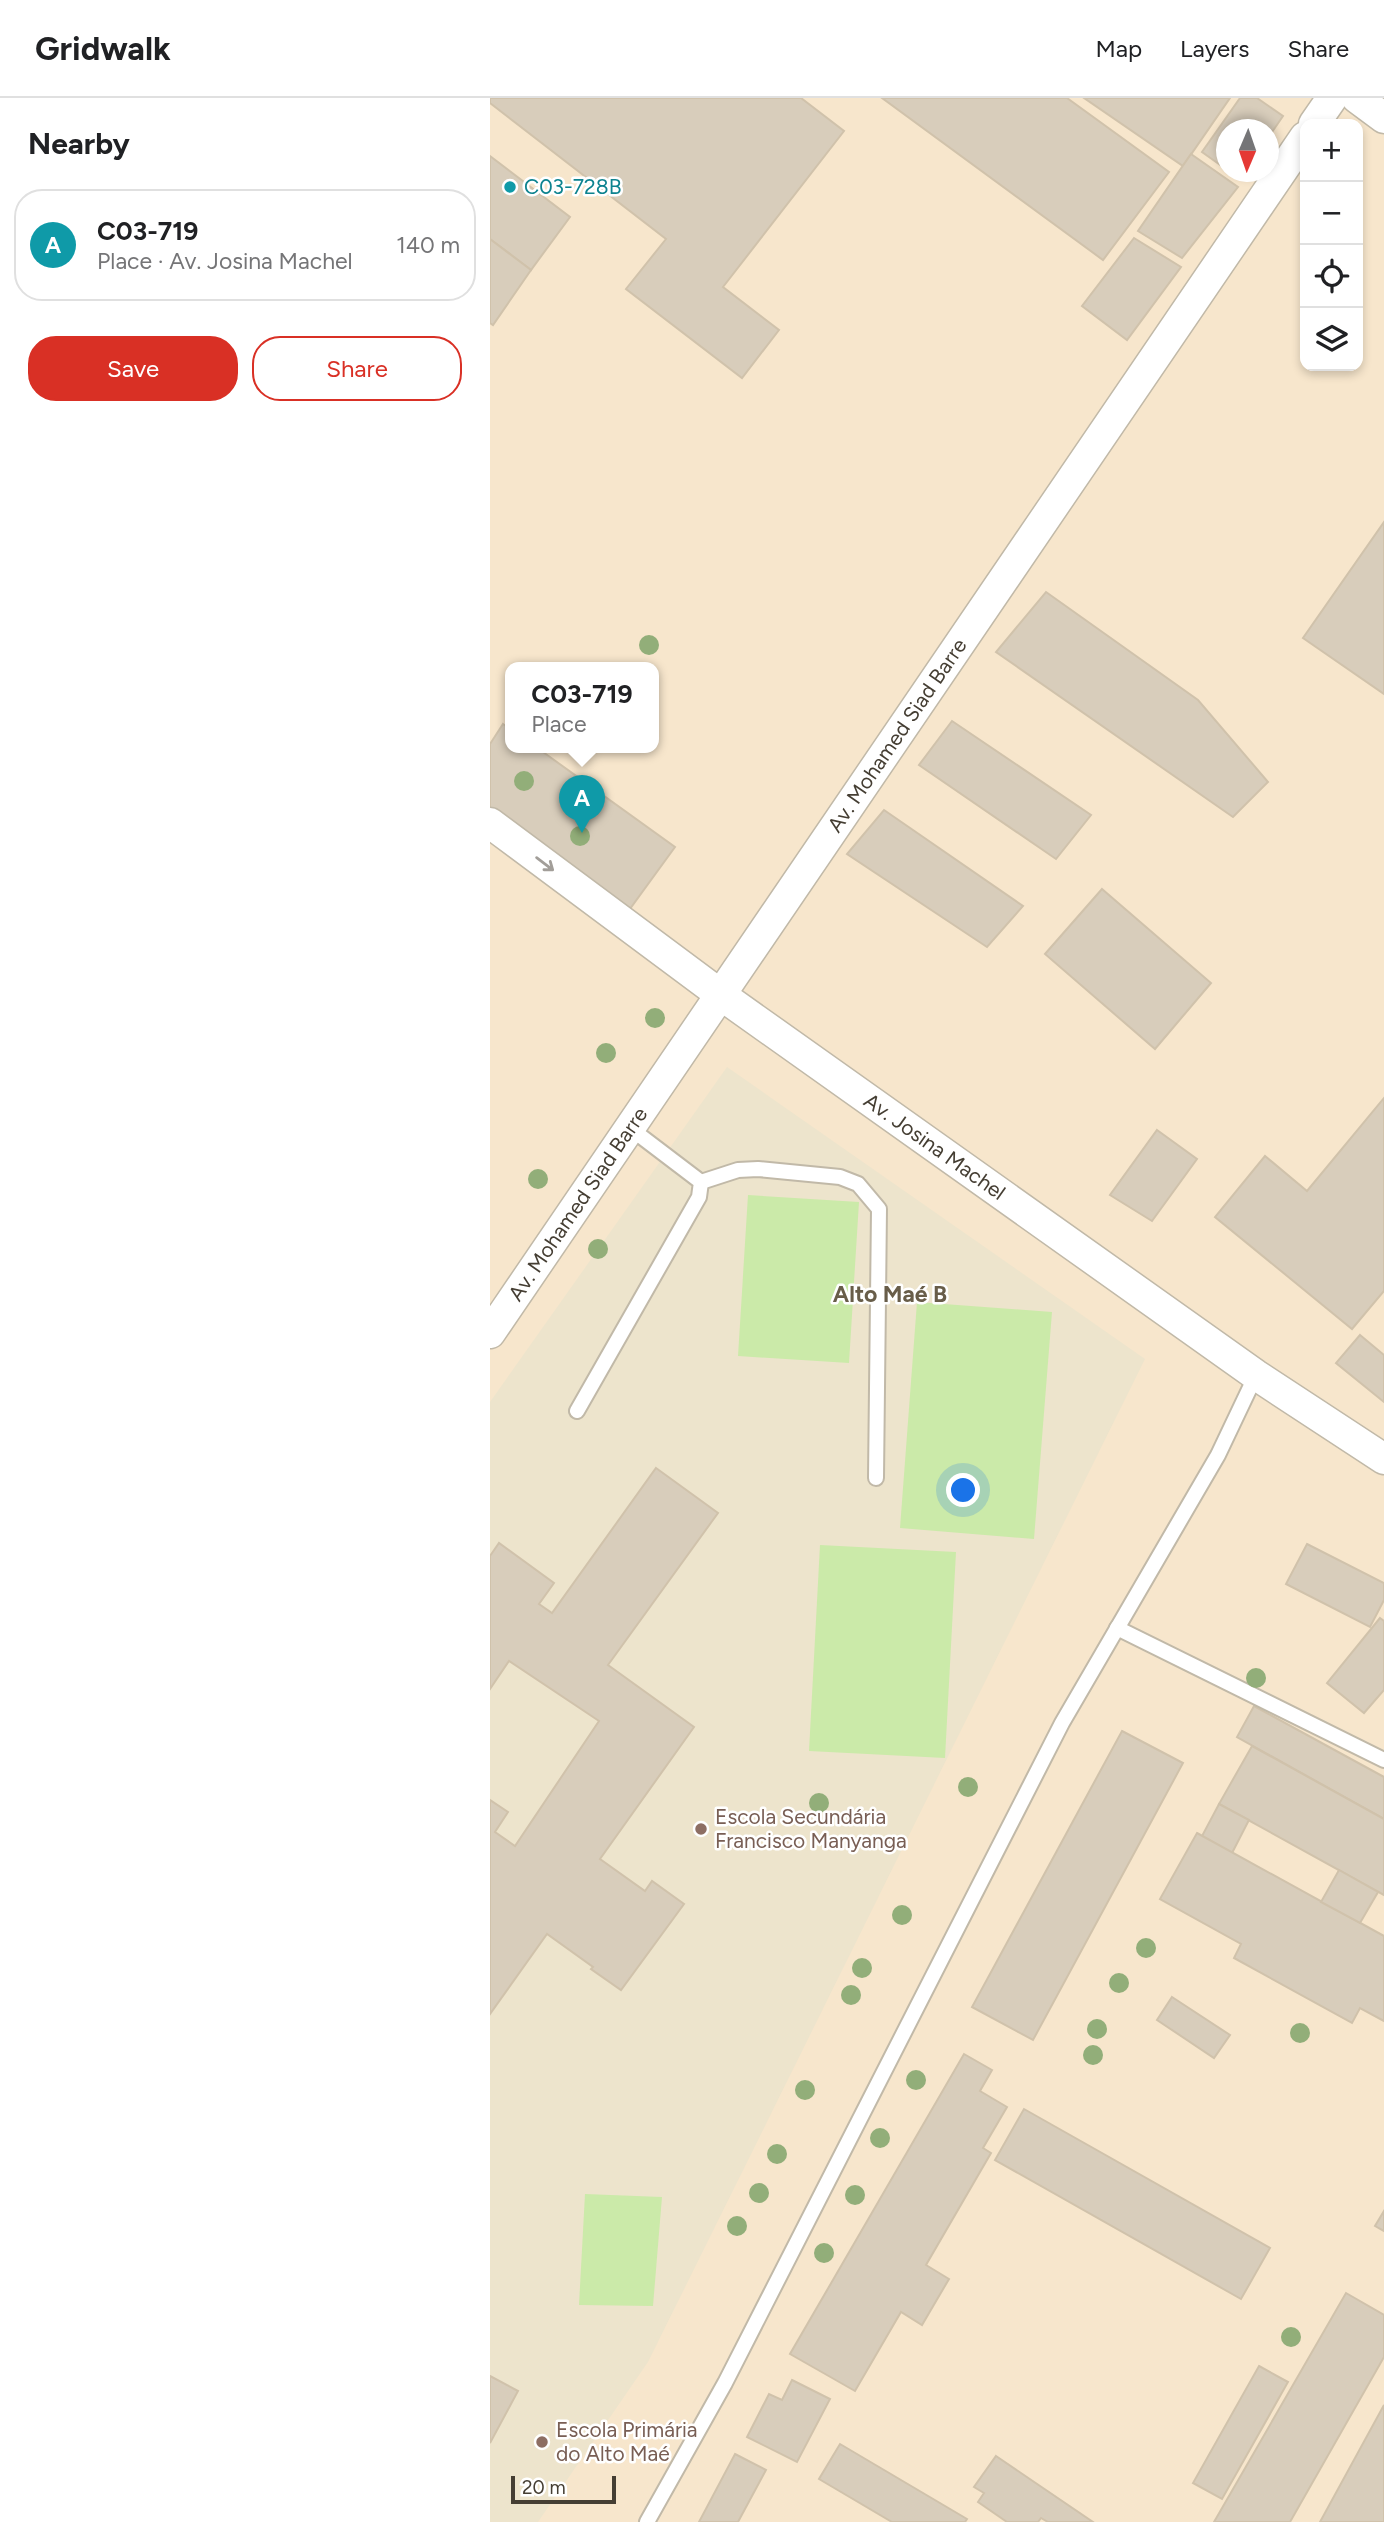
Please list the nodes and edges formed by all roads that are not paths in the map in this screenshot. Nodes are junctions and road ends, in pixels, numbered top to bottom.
1 (1332, 98) edge
2 (1357, 98) edge
3 (1384, 118) edge
4 (1317, 119) edge
5 (1300, 144) edge
6 (490, 823) edge
7 (721, 995) junction
8 (630, 1128) junction
9 (701, 1182) junction
10 (490, 1333) edge
11 (1256, 1375) junction
12 (577, 1411) dead end
13 (1384, 1459) edge
14 (876, 1478) dead end
15 (1118, 1628) junction
16 (1384, 1760) edge
17 (647, 2522) edge

1 - 4 street
2 - 3 street
5 - 7 street, Av. Mohamed Siad Barre
6 -> 7 street, Av. Josina Machel
7 - 8 street, Av. Mohamed Siad Barre
7 - 11 street, Av. Josina Machel
8 - 9 lane
8 - 10 street, Av. Mohamed Siad Barre
9 - 12 lane
9 - 14 lane
11 - 13 street, Av. Josina Machel
11 - 15 lane
15 - 16 lane
15 - 17 lane

